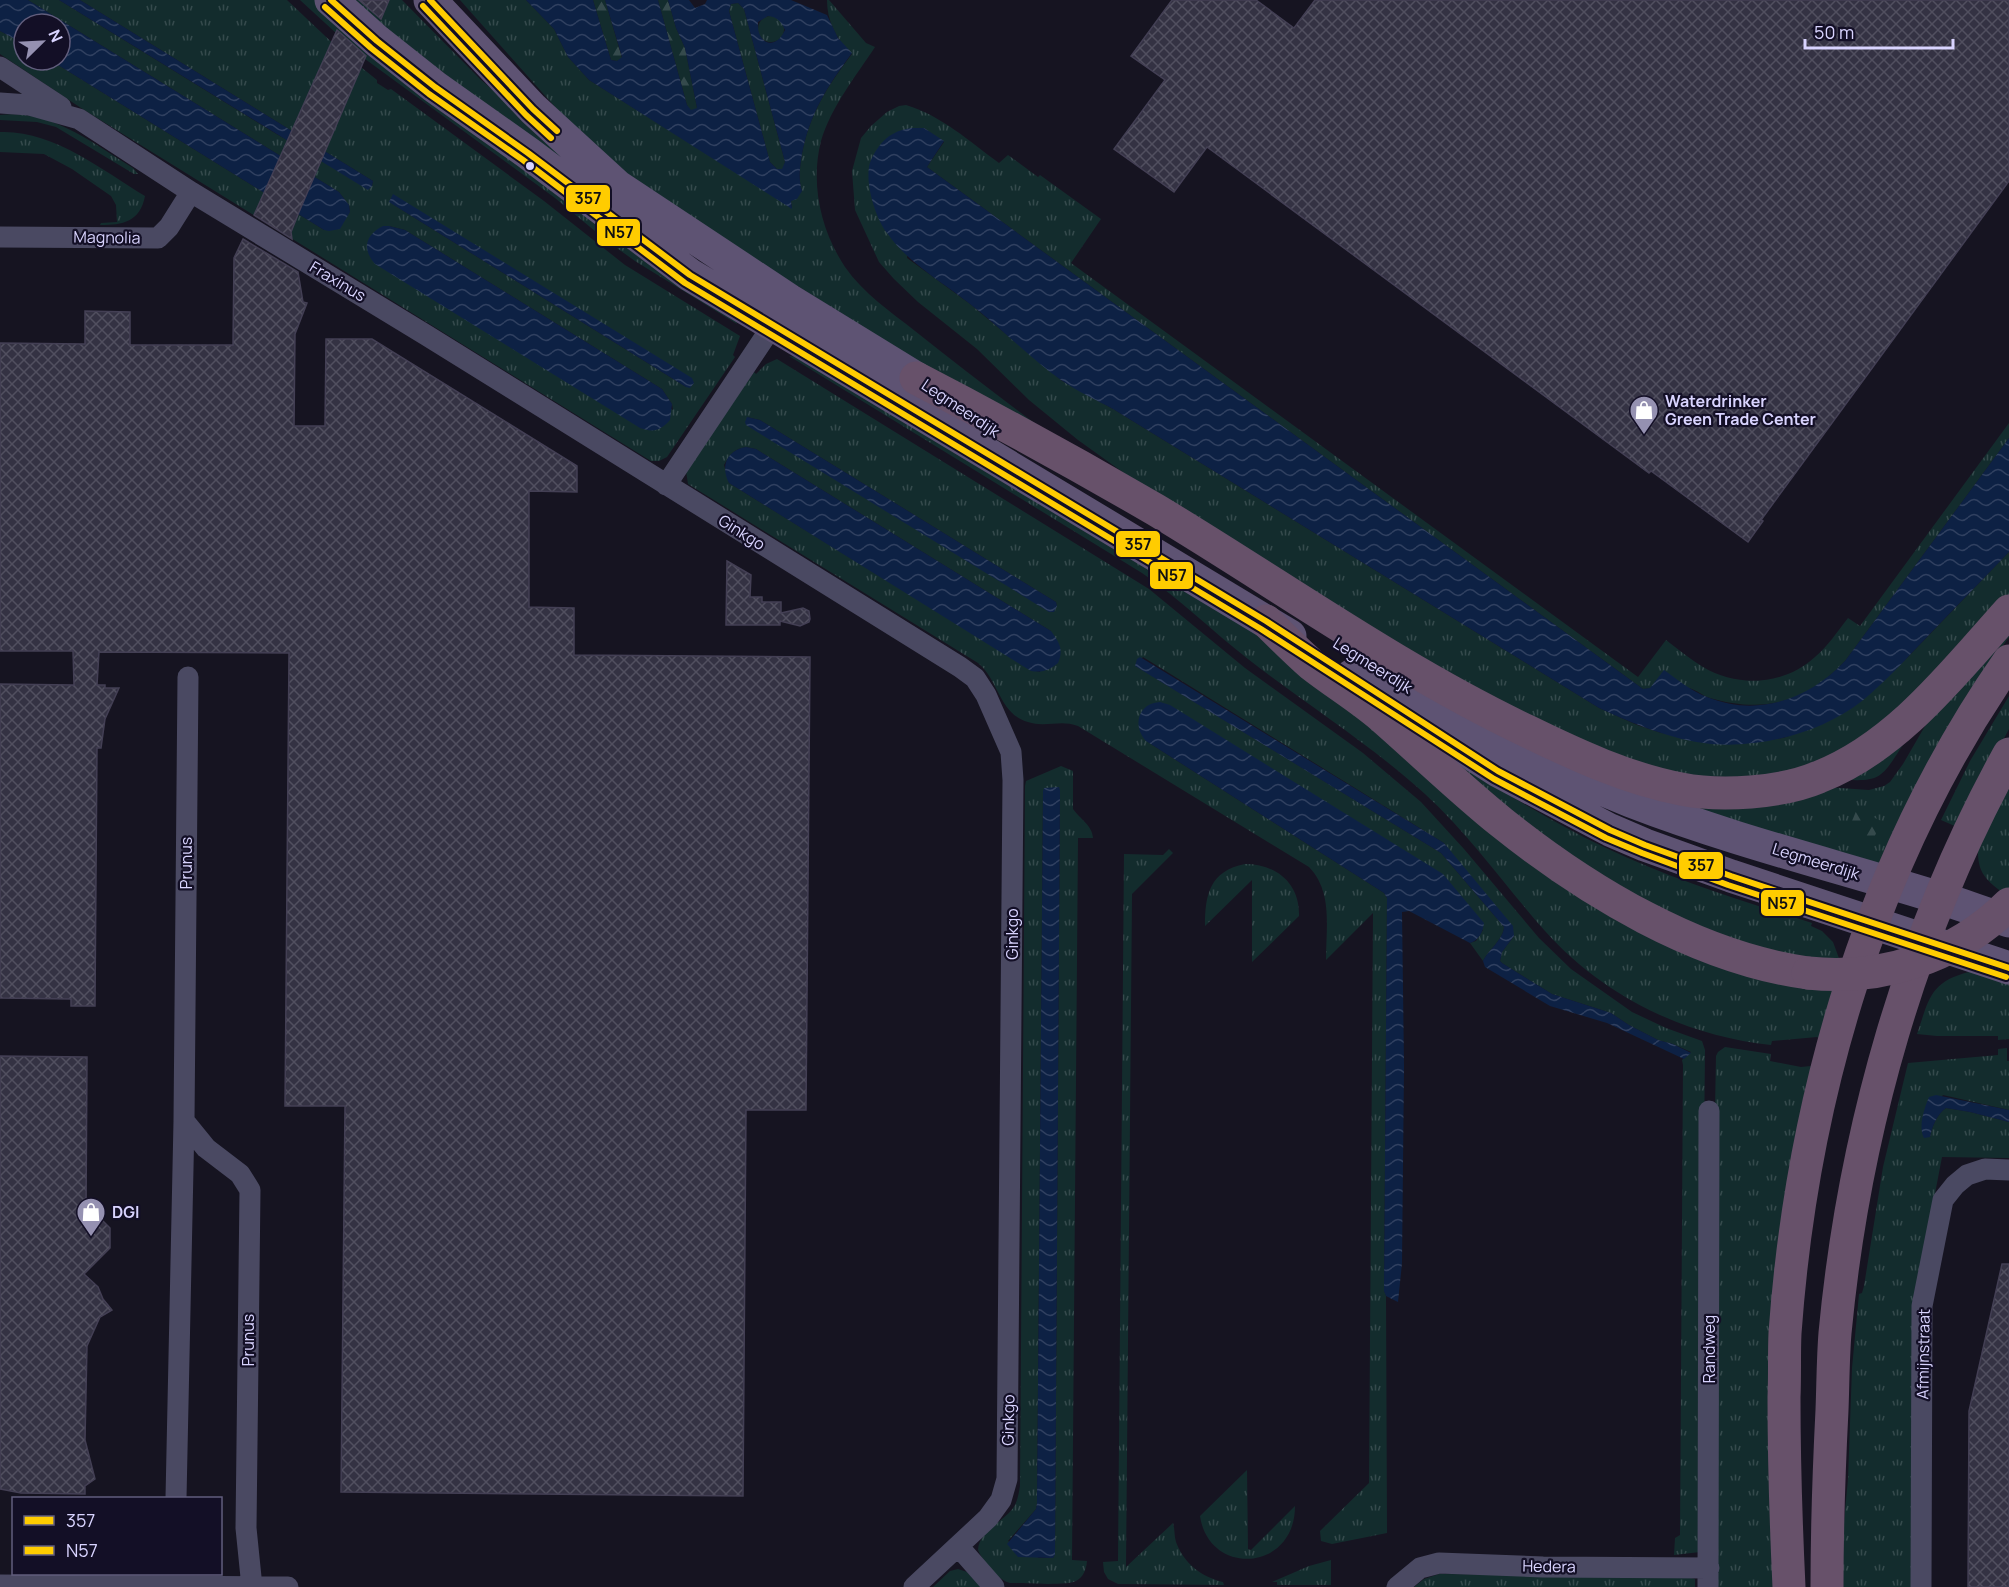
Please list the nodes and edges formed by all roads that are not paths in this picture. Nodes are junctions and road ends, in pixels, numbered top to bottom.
1 (331, 0) edge
2 (430, 0) edge
3 (0, 67) edge
4 (0, 103) edge
5 (80, 119) junction
6 (191, 192) junction
7 (0, 237) edge
8 (782, 312) junction
9 (916, 378) junction
10 (666, 485) junction
11 (2009, 611) edge
12 (1266, 621) junction
13 (2009, 661) edge
14 (188, 677) dead end
15 (2009, 754) edge
16 (1888, 883) junction
17 (1940, 898) junction
18 (2009, 904) edge
19 (2009, 921) edge
20 (1872, 923) junction
21 (1924, 940) junction
22 (2009, 968) edge
23 (1709, 1111) dead end
24 (184, 1121) junction
25 (2009, 1170) edge
26 (176, 1497) edge
27 (958, 1546) junction
28 (1708, 1578) edge
29 (0, 1586) edge
30 (174, 1587) edge
31 (252, 1587) edge
32 (288, 1587) edge
33 (914, 1587) edge
34 (994, 1587) edge
35 (1397, 1587) edge
36 (1789, 1587) edge
37 (1827, 1587) edge
38 (1922, 1587) edge

1 - 8 main road, Legmeerdijk
2 - 8 main road, Legmeerdijk
3 - 5 street
4 - 5 street, Fraxinus
5 - 6 street, Fraxinus
6 - 7 street, Magnolia
6 - 10 street, Fraxinus
8 - 9 main road, Legmeerdijk
8 - 10 street
8 - 12 main road, Legmeerdijk
9 - 11 highway
9 - 16 main road, Legmeerdijk
10 - 27 street, Ginkgo
12 - 18 highway, bridge
12 - 20 main road, Legmeerdijk
13 - 16 highway
14 - 24 street, Prunus
15 - 17 highway
16 - 17 main road, Legmeerdijk
16 - 20 highway
17 - 19 main road, Legmeerdijk
17 - 21 highway
20 - 21 main road, Legmeerdijk
20 - 36 highway
21 - 22 main road, Legmeerdijk
21 - 37 highway
23 - 28 street, Randweg
24 - 26 street, Prunus
24 - 31 street, Prunus
25 - 38 street, Afmijnstraat
27 - 33 street, Ginkgo
27 - 34 street
28 - 35 street, Hedera
29 - 30 street
30 - 31 street
31 - 32 street

